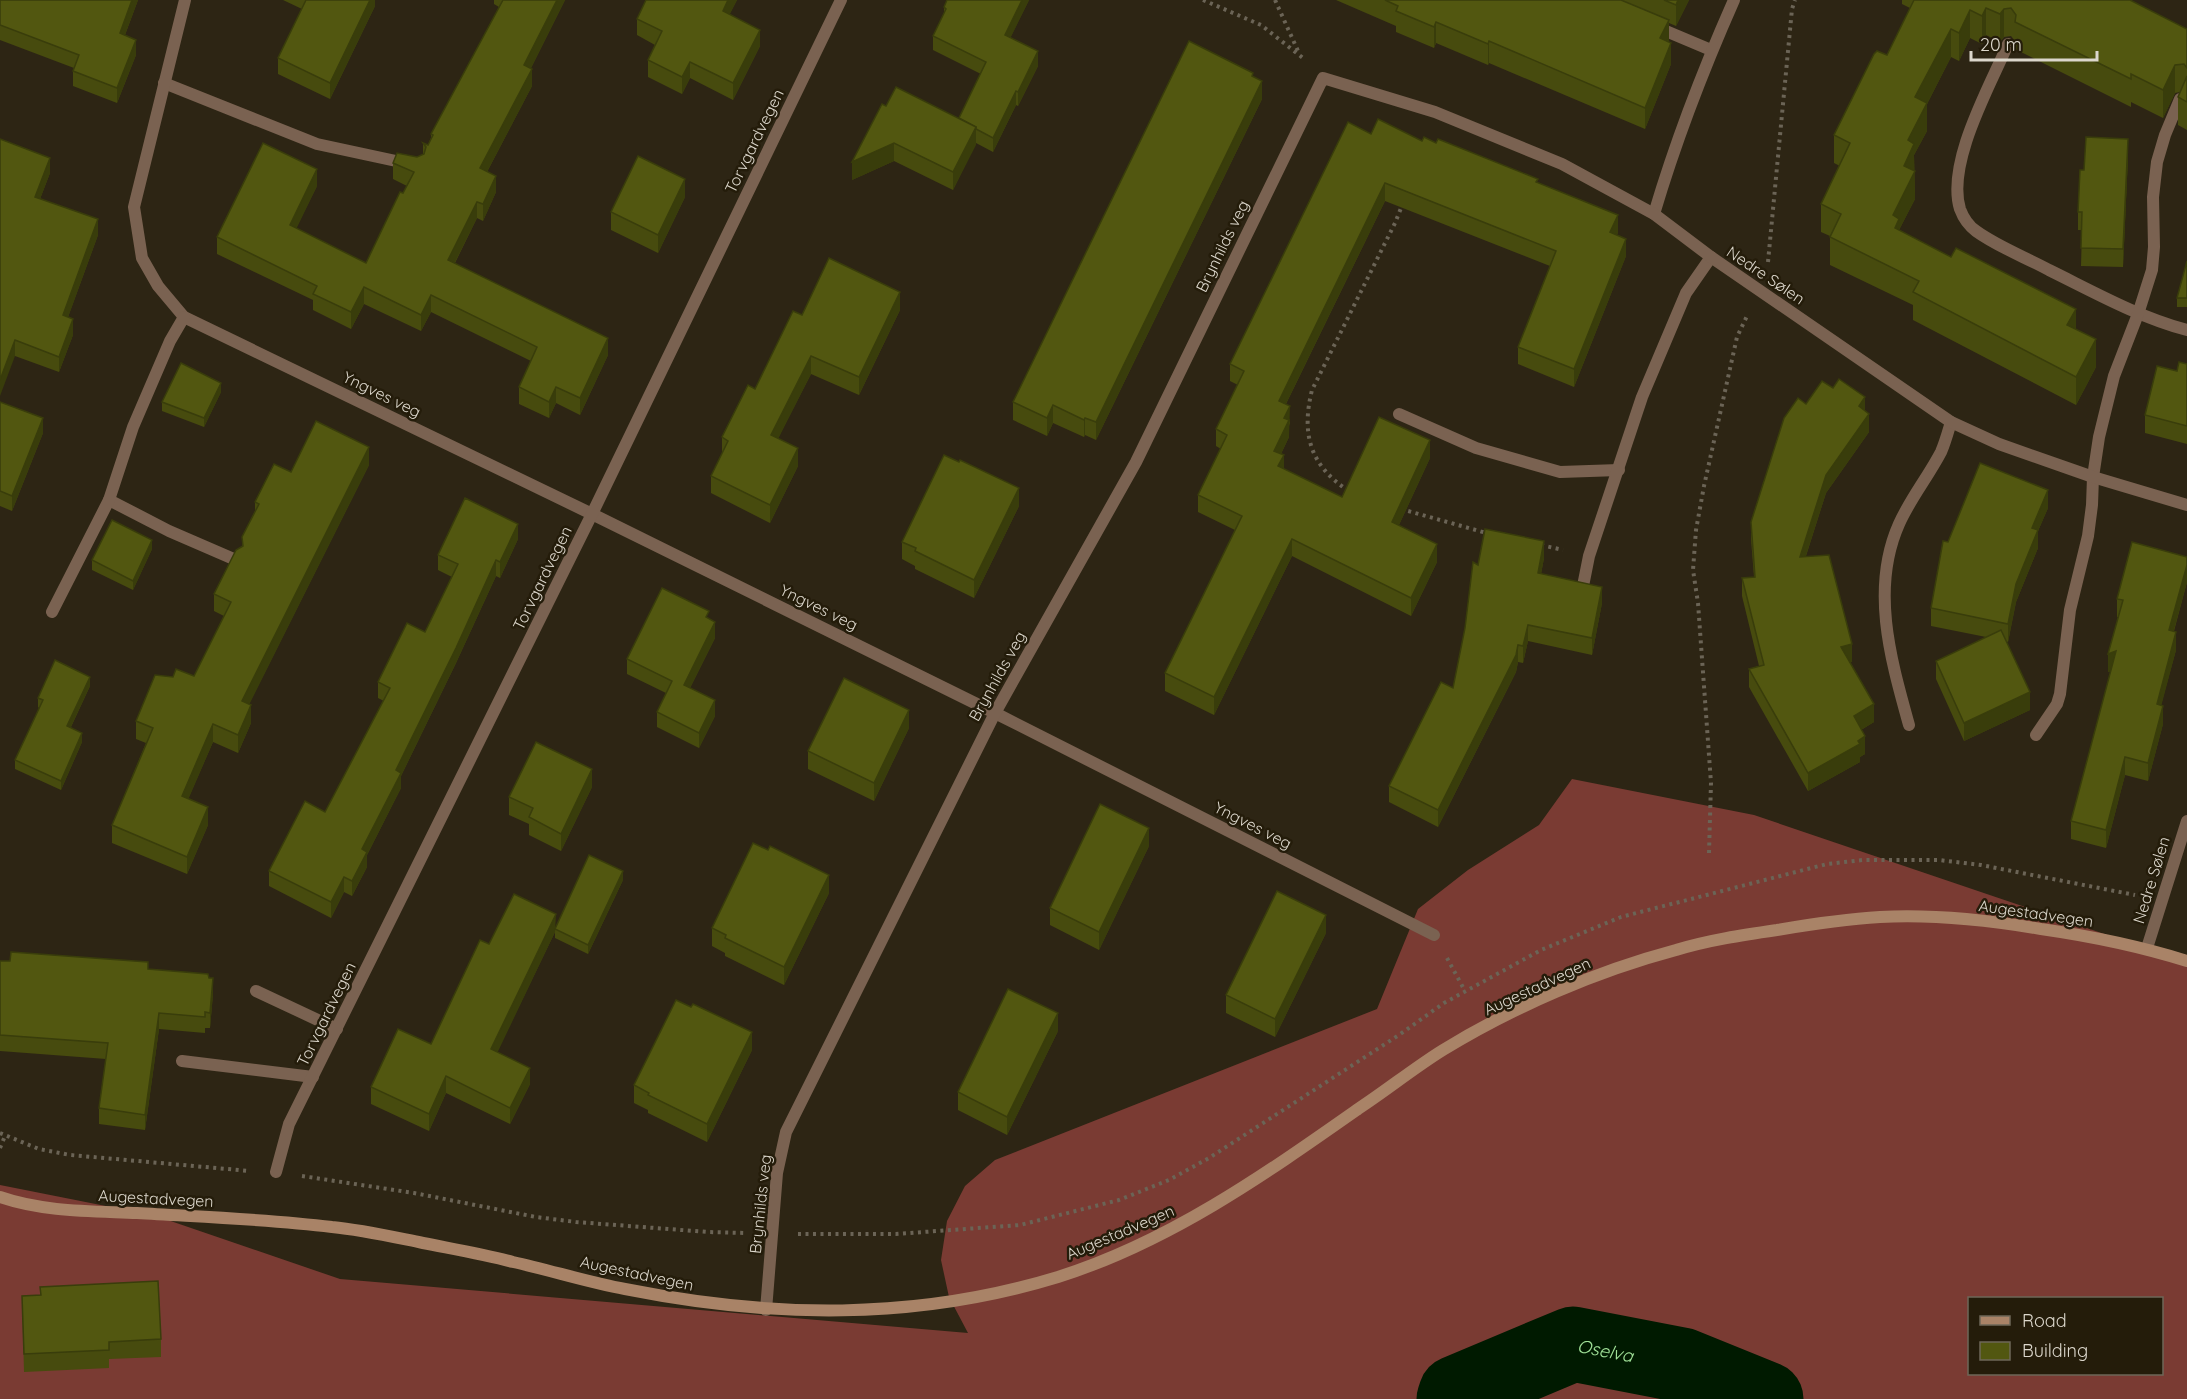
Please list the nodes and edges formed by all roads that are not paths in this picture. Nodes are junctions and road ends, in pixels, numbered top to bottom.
1 (184, 0) edge
2 (841, 0) edge
3 (1734, 0) edge
4 (1646, 23) edge
5 (2008, 44) dead end
6 (1711, 50) junction
7 (1323, 78) joint
8 (164, 83) junction
9 (2180, 99) edge
10 (418, 166) edge
11 (1654, 214) junction
12 (1711, 257) junction
13 (2138, 314) junction
14 (184, 316) junction
15 (2187, 330) edge
16 (1399, 414) dead end
17 (1951, 422) junction
18 (1619, 470) junction
19 (2093, 477) junction
20 (109, 500) junction
21 (2187, 506) edge
22 (592, 514) junction
23 (236, 560) edge
24 (1583, 586) edge
25 (52, 612) dead end
26 (995, 713) junction
27 (1909, 725) dead end
28 (2036, 735) dead end
29 (2187, 822) edge
30 (1434, 935) road end
31 (2148, 948) junction
32 (2187, 961) edge
33 (256, 991) dead end
34 (337, 1029) junction
35 (182, 1061) dead end
36 (314, 1077) junction
37 (276, 1172) road end
38 (0, 1197) edge
39 (766, 1310) junction

1 - 8 street, Yngves veg
2 - 22 street, Torvgardvegen
3 - 6 street
4 - 6 street
5 - 13 street
6 - 11 street
7 - 11 street, Nedre Sølen
7 - 26 street, Brynhilds veg
8 - 10 street
8 - 14 street, Yngves veg
9 - 13 street
11 - 12 street, Nedre Sølen
12 - 17 street, Nedre Sølen
12 - 18 street
13 - 15 street
13 - 19 street
14 - 20 street
14 - 22 street, Yngves veg
16 - 18 street
17 - 19 street, Nedre Sølen
17 - 27 street
18 - 24 street
19 - 21 street, Nedre Sølen
19 - 28 street
20 - 23 street
20 - 25 street
22 - 26 street, Yngves veg
22 - 34 street, Torvgardvegen
26 - 30 street, Yngves veg
26 - 39 street, Brynhilds veg
29 - 31 street, Nedre Sølen
31 - 32 main road, Augestadvegen
31 - 39 main road, Augestadvegen
33 - 34 street
34 - 36 street, Torvgardvegen
35 - 36 street
36 - 37 street, Torvgardvegen
38 - 39 main road, Augestadvegen

